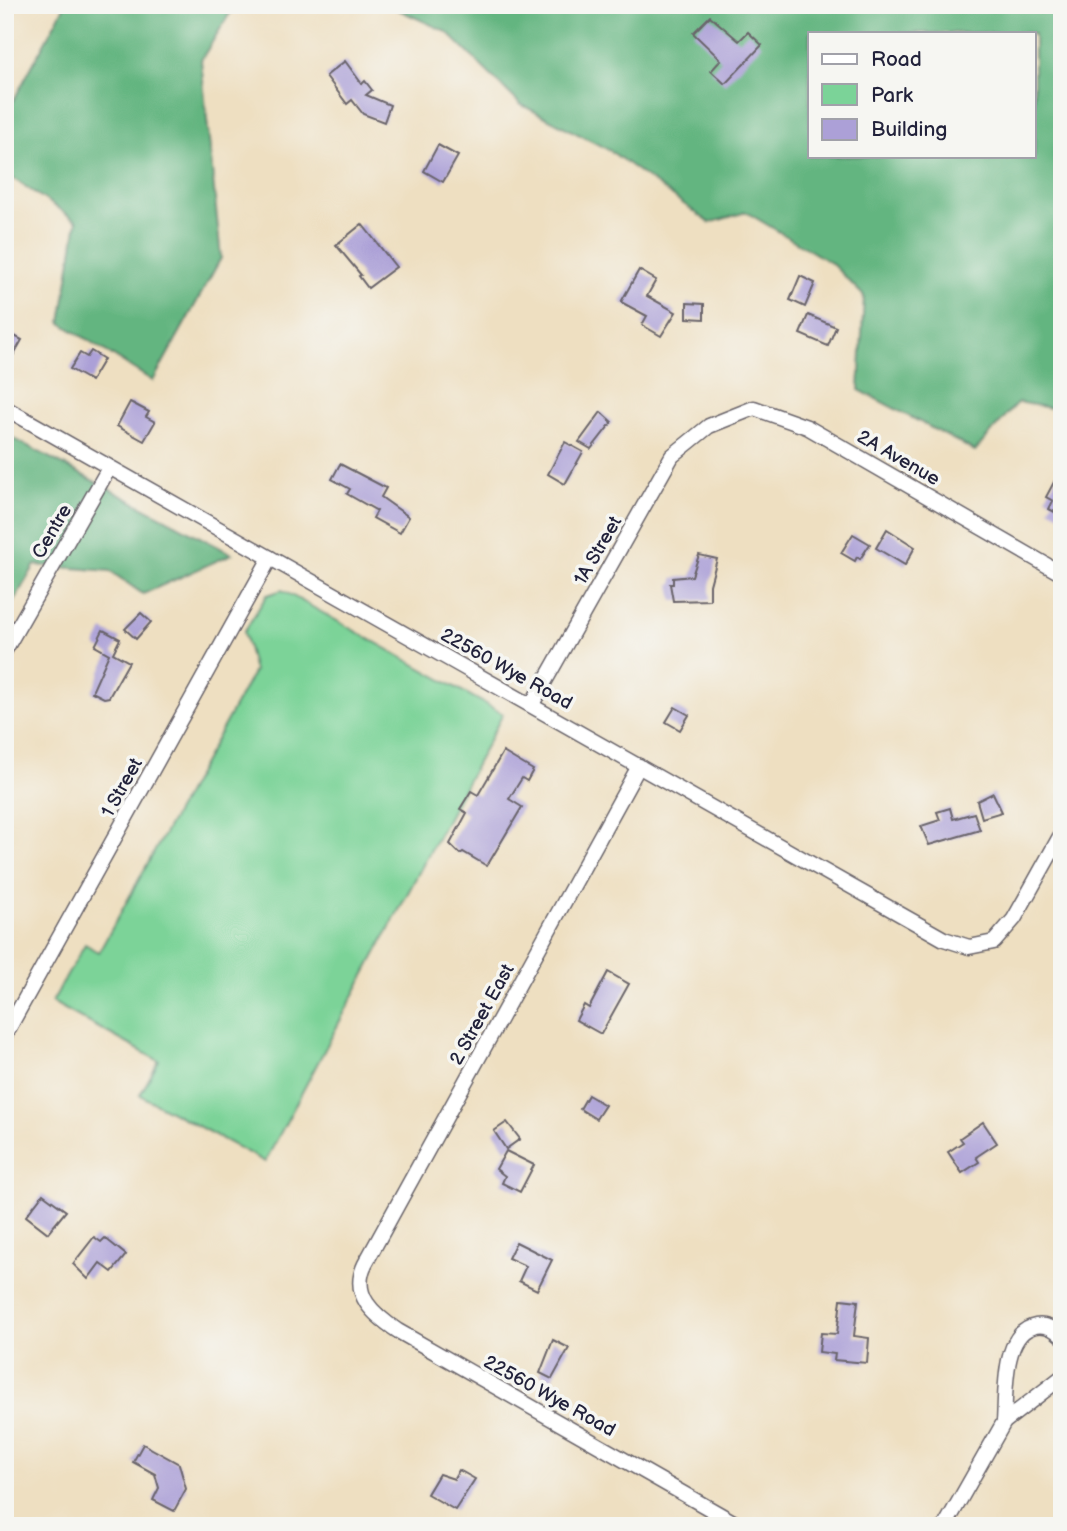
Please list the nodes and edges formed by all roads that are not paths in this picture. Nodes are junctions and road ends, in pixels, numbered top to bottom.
1 (5, 408) edge
2 (709, 426) joint
3 (109, 468) junction
4 (270, 558) junction
5 (1062, 574) edge
6 (5, 650) edge
7 (532, 704) junction
8 (639, 766) junction
9 (1062, 833) edge
10 (5, 1035) edge
11 (359, 1282) joint
12 (1062, 1336) edge
13 (1062, 1377) edge
14 (1004, 1422) junction
15 (740, 1526) edge
16 (945, 1526) edge

1 - 3 street, 22560 Wye Road
2 - 5 street, 2A Avenue
2 - 7 street, 1A Street
3 - 4 street, 22560 Wye Road
3 - 6 street, Centre
4 - 7 street, 22560 Wye Road
4 - 10 street, 1 Street
7 - 8 street, 22560 Wye Road
8 - 9 street, 22560 Wye Road
8 - 11 street, 2 Street East
11 - 15 street, 22560 Wye Road
12 - 14 street
13 - 14 street
14 - 16 street

